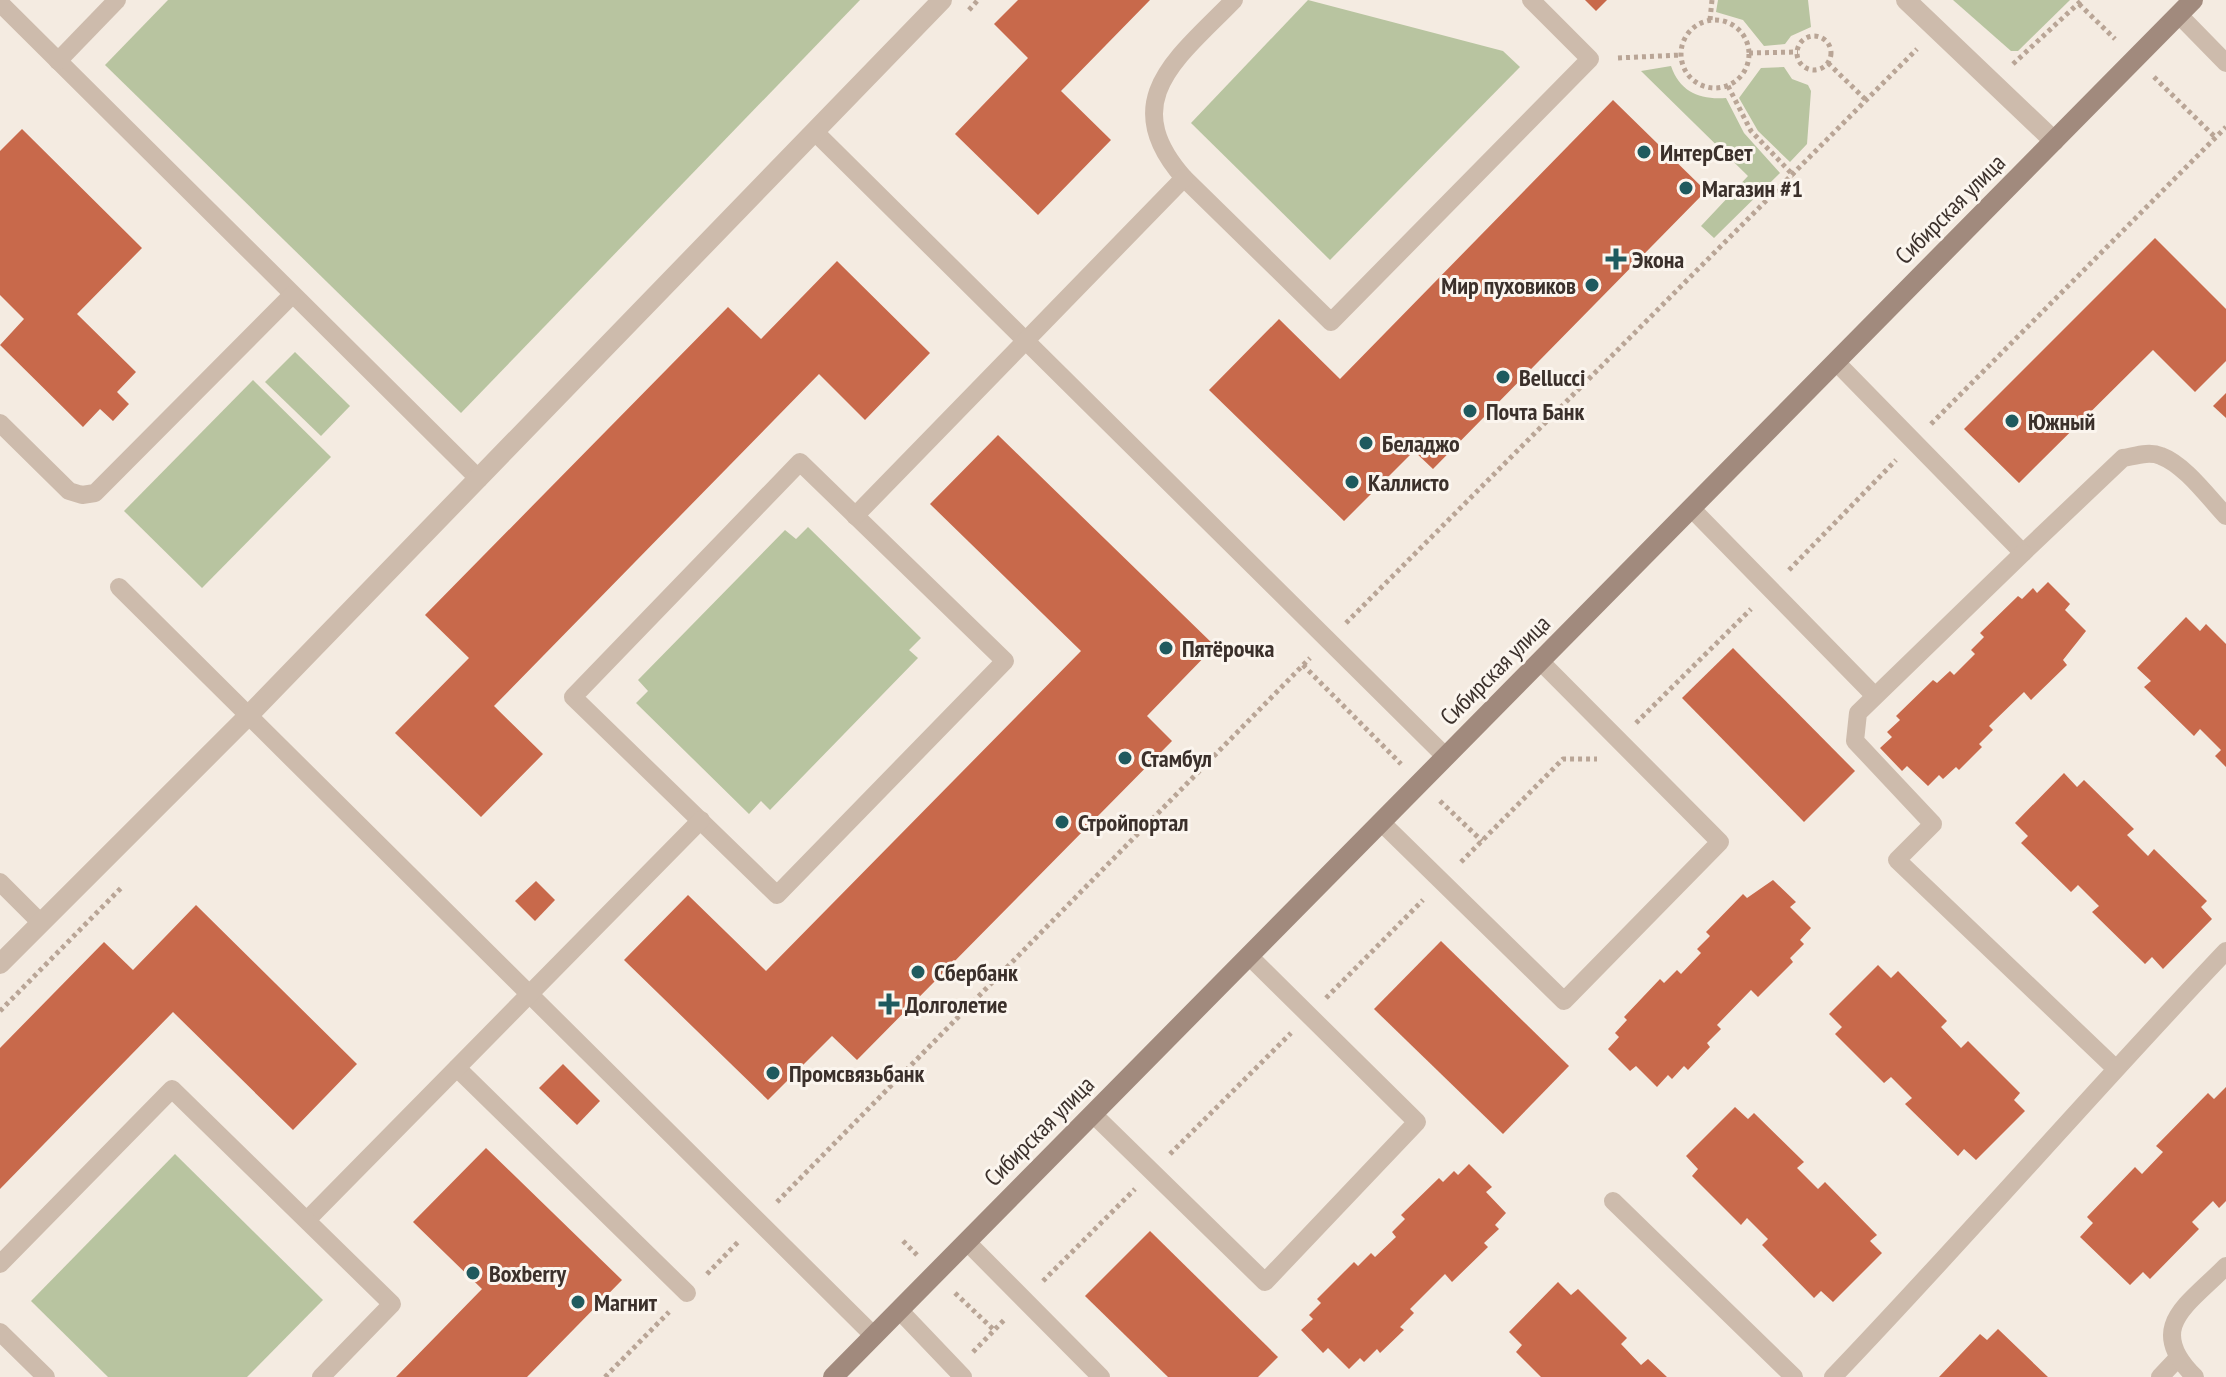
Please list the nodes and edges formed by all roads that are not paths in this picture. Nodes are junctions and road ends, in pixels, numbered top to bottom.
1 (117, 0) edge
2 (942, 0) edge
3 (1234, 0) edge
4 (1531, 0) edge
5 (1906, 0) edge
6 (0, 3) edge
7 (2186, 7) edge
8 (58, 61) junction
9 (2226, 63) edge
10 (815, 132) junction
11 (2054, 141) junction
12 (1184, 178) junction
13 (292, 295) junction
14 (1026, 343) junction
15 (1836, 362) junction
16 (0, 423) edge
17 (479, 479) junction
18 (1691, 508) junction
19 (855, 516) junction
20 (2226, 516) edge
21 (2023, 553) junction
22 (119, 587) dead end
23 (1540, 661) junction
24 (1874, 695) junction
25 (248, 716) junction
26 (1446, 757) junction
27 (701, 820) junction
28 (1381, 822) junction
29 (0, 882) edge
30 (41, 923) junction
31 (2226, 951) edge
32 (1249, 956) junction
33 (0, 964) edge
34 (529, 995) junction
35 (457, 1068) junction
36 (2115, 1068) junction
37 (1093, 1114) junction
38 (1613, 1201) dead end
39 (307, 1220) junction
40 (967, 1242) junction
41 (0, 1264) edge
42 (2226, 1266) edge
43 (687, 1293) road end
44 (900, 1311) junction
45 (0, 1332) edge
46 (874, 1336) junction
47 (2177, 1359) junction
48 (46, 1377) edge
49 (321, 1377) edge
50 (833, 1377) edge
51 (963, 1377) edge
52 (1101, 1377) edge
53 (1794, 1377) edge
54 (1833, 1377) edge
55 (2160, 1377) edge
56 (2195, 1377) edge

1 - 8 lane
2 - 10 street
3 - 12 lane
4 - 12 lane
5 - 11 street
6 - 8 lane
7 - 9 lane
7 - 11 main road, Сибирская улица
8 - 13 lane
10 - 14 lane
10 - 17 street
11 - 15 main road, Сибирская улица
12 - 14 lane
13 - 16 lane
13 - 17 lane
14 - 19 lane
14 - 26 lane
15 - 18 main road, Сибирская улица
15 - 21 lane
17 - 25 street
18 - 23 main road, Сибирская улица
18 - 24 lane
19 - 27 lane
19 - 27 lane
20 - 21 lane
21 - 24 lane
22 - 25 lane
23 - 26 main road, Сибирская улица
23 - 28 lane
24 - 36 lane
25 - 30 street
25 - 34 lane
26 - 28 main road, Сибирская улица
27 - 34 lane
28 - 32 main road, Сибирская улица
29 - 30 lane
30 - 33 street
31 - 36 lane
32 - 37 main road, Сибирская улица
32 - 37 lane
34 - 35 lane
34 - 46 lane
35 - 39 lane
35 - 43 lane
36 - 54 lane
37 - 40 main road, Сибирская улица
38 - 53 lane
39 - 41 lane
39 - 49 lane
40 - 44 main road, Сибирская улица
40 - 52 lane
42 - 47 lane
44 - 46 main road, Сибирская улица
44 - 51 lane
45 - 48 lane
46 - 50 main road, Сибирская улица
47 - 55 lane
47 - 56 lane

